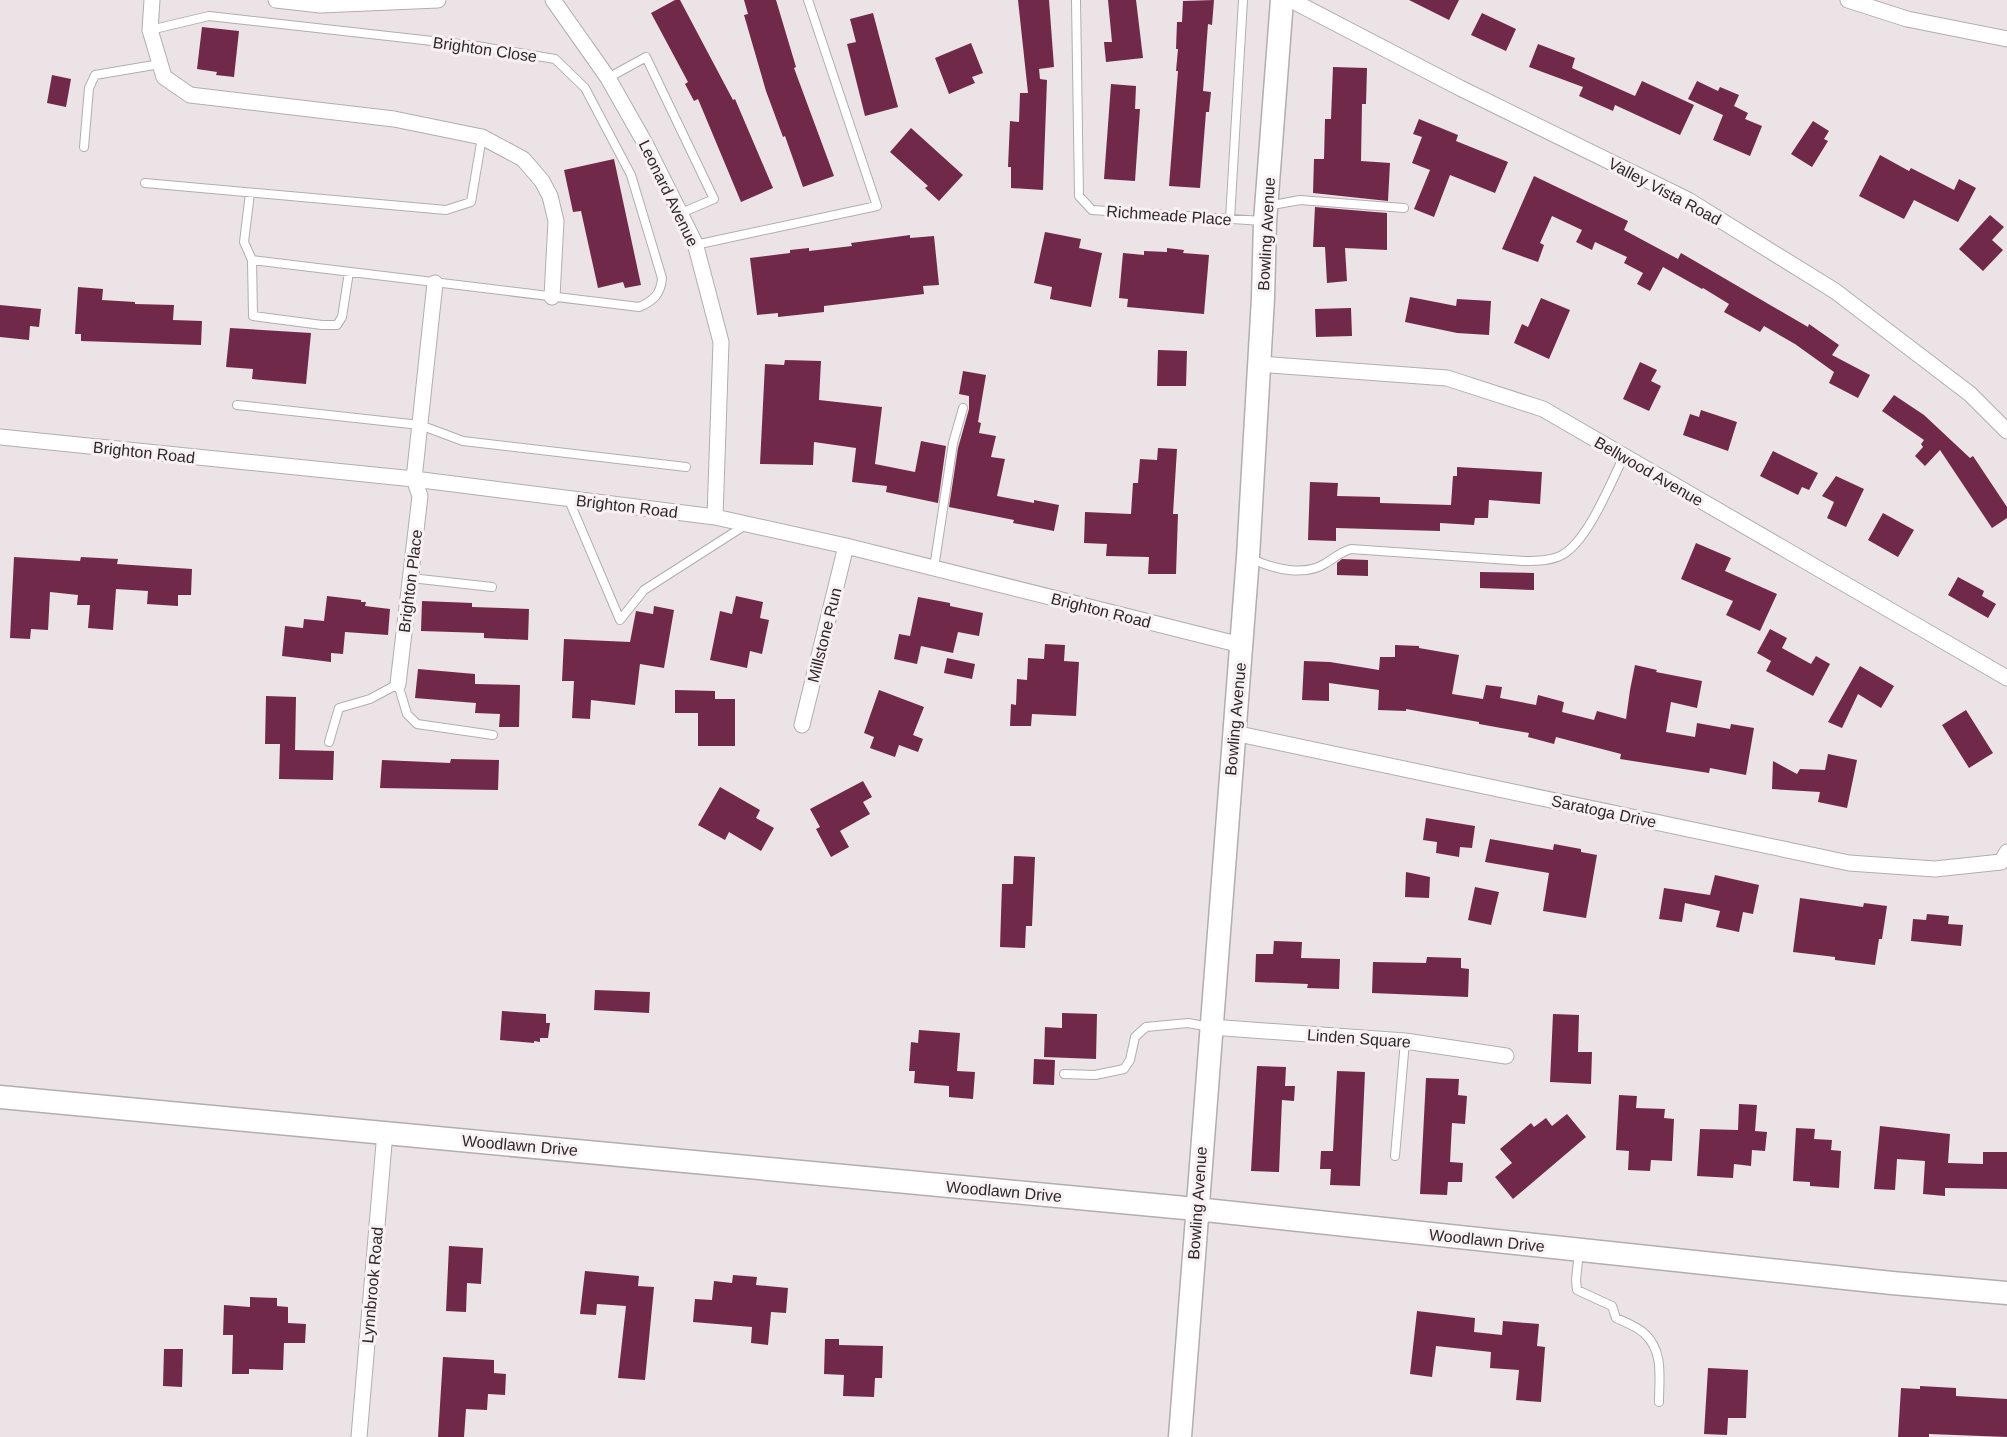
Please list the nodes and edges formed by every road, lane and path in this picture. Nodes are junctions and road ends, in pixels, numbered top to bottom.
1 (152, 0) edge
2 (276, 0) edge
3 (438, 0) edge
4 (553, 0) edge
5 (808, 0) edge
6 (1076, 0) edge
7 (1243, 0) edge
8 (1282, 0) edge
9 (1291, 0) edge
10 (1848, 0) edge
11 (150, 30) junction
12 (2007, 39) edge
13 (160, 64) junction
14 (608, 78) junction
15 (482, 137) junction
16 (84, 147) dead end
17 (145, 183) dead end
18 (250, 194) junction
19 (1404, 208) dead end
20 (681, 213) junction
21 (1265, 214) junction
22 (1230, 219) junction
23 (695, 245) junction
24 (252, 260) junction
25 (349, 272) junction
26 (435, 283) junction
27 (552, 297) junction
28 (1258, 364) junction
29 (237, 405) dead end
30 (963, 408) dead end
31 (420, 425) junction
32 (2007, 431) edge
33 (0, 437) edge
34 (1624, 456) junction
35 (686, 467) dead end
36 (414, 479) junction
37 (568, 498) junction
38 (715, 517) junction
39 (747, 524) junction
40 (846, 546) junction
41 (1248, 557) junction
42 (934, 568) junction
43 (411, 578) junction
44 (492, 586) dead end
45 (1241, 645) junction
46 (2007, 678) edge
47 (398, 684) junction
48 (802, 725) dead end
49 (1234, 733) junction
50 (493, 735) dead end
51 (329, 742) dead end
52 (2007, 852) edge
53 (1211, 1027) junction
54 (1405, 1041) junction
55 (1506, 1056) dead end
56 (1064, 1074) dead end
57 (0, 1097) edge
58 (386, 1132) junction
59 (1395, 1156) dead end
60 (1196, 1209) junction
61 (1579, 1250) junction
62 (2007, 1293) edge
63 (1659, 1402) dead end
64 (359, 1437) edge
65 (1180, 1437) edge

1 - 11 street
2 - 3 street
4 - 14 street, Leonard Avenue
5 - 23 lane
6 - 22 lane, Richmeade Place
7 - 22 lane
8 - 21 main road, Bowling Avenue
9 - 32 street, Valley Vista Road
10 - 12 street
11 - 13 street
11 - 27 lane, Brighton Close
13 - 15 street
13 - 16 lane
14 - 20 street, Leonard Avenue
14 - 20 lane
15 - 18 lane
15 - 27 street
17 - 18 lane
18 - 24 lane
19 - 21 lane, Richmeade Place
20 - 23 street, Leonard Avenue
21 - 22 lane, Richmeade Place
21 - 28 main road, Bowling Avenue
23 - 38 street, Leonard Avenue
24 - 25 lane, Brighton Close
24 - 25 lane
25 - 26 lane, Brighton Close
26 - 27 lane, Brighton Close
26 - 31 street, Brighton Place
28 - 34 street, Bellwood Avenue
28 - 41 main road, Bowling Avenue
29 - 31 lane
30 - 42 lane
31 - 35 lane
31 - 36 street, Brighton Place
33 - 36 street, Brighton Road
34 - 41 lane
34 - 46 street, Bellwood Avenue
36 - 37 street, Brighton Road
36 - 43 street, Brighton Place
37 - 38 street, Brighton Road
37 - 39 lane
38 - 39 street, Brighton Road
39 - 40 street, Brighton Road
40 - 42 street, Brighton Road
40 - 48 street, Millstone Run
41 - 45 main road, Bowling Avenue
42 - 45 street, Brighton Road
43 - 44 lane
43 - 47 street, Brighton Place
45 - 49 main road, Bowling Avenue
47 - 50 lane
47 - 51 lane
49 - 52 street, Saratoga Drive
49 - 53 main road, Bowling Avenue
53 - 54 street, Linden Square
53 - 56 lane
53 - 60 main road, Bowling Avenue
54 - 55 street, Linden Square
54 - 59 lane
57 - 58 main road, Woodlawn Drive
58 - 60 main road, Woodlawn Drive
58 - 64 street, Lynnbrook Road
60 - 61 main road, Woodlawn Drive
60 - 65 main road, Bowling Avenue
61 - 62 main road, Woodlawn Drive
61 - 63 lane

